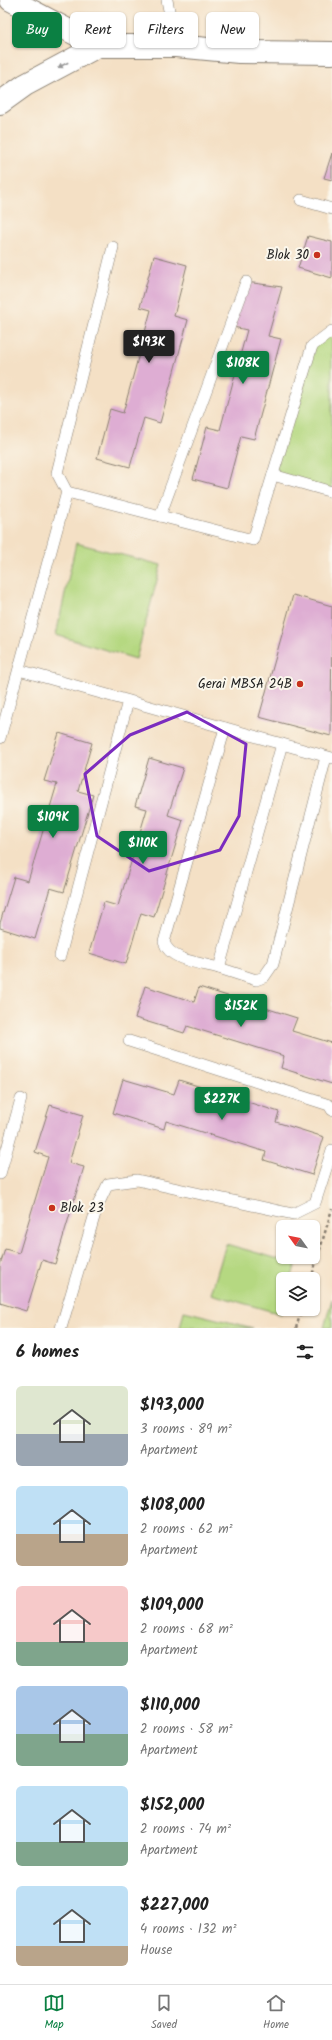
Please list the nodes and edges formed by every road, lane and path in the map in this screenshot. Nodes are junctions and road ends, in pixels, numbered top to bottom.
1 (11, 0) edge
2 (167, 0) edge
3 (169, 12) edge
4 (70, 31) edge
5 (94, 48) edge
6 (197, 48) edge
7 (332, 53) edge
8 (0, 103) edge
9 (301, 200) dead end
10 (332, 209) edge
11 (113, 247) dead end
12 (246, 282) dead end
13 (332, 331) edge
14 (273, 475) junction
15 (68, 492) junction
16 (332, 492) edge
17 (160, 516) junction
18 (19, 670) junction
19 (128, 701) junction
20 (225, 728) junction
21 (0, 738) edge
22 (282, 744) junction
23 (329, 757) edge
24 (60, 956) dead end
25 (219, 968) junction
26 (129, 1041) dead end
27 (21, 1099) dead end
28 (332, 1110) edge
29 (332, 1150) edge
30 (0, 1174) edge
31 (332, 1209) edge
32 (313, 1272) edge
33 (300, 1316) edge
34 (61, 1328) edge
35 (296, 1328) edge

1 - 4 street
2 - 3 lane
5 -> 8 street
6 - 7 street
9 - 10 lane
11 - 15 lane
12 - 17 lane
13 - 14 lane
14 - 16 lane
14 - 17 lane
15 - 17 lane
15 - 18 lane
18 - 19 lane
18 - 21 lane
19 - 20 lane
19 - 24 lane
20 - 22 lane
20 - 25 lane
22 - 23 lane
22 - 25 lane
23 - 25 lane
26 - 28 lane
27 - 30 lane
29 - 34 lane
31 - 32 path
33 - 35 path

